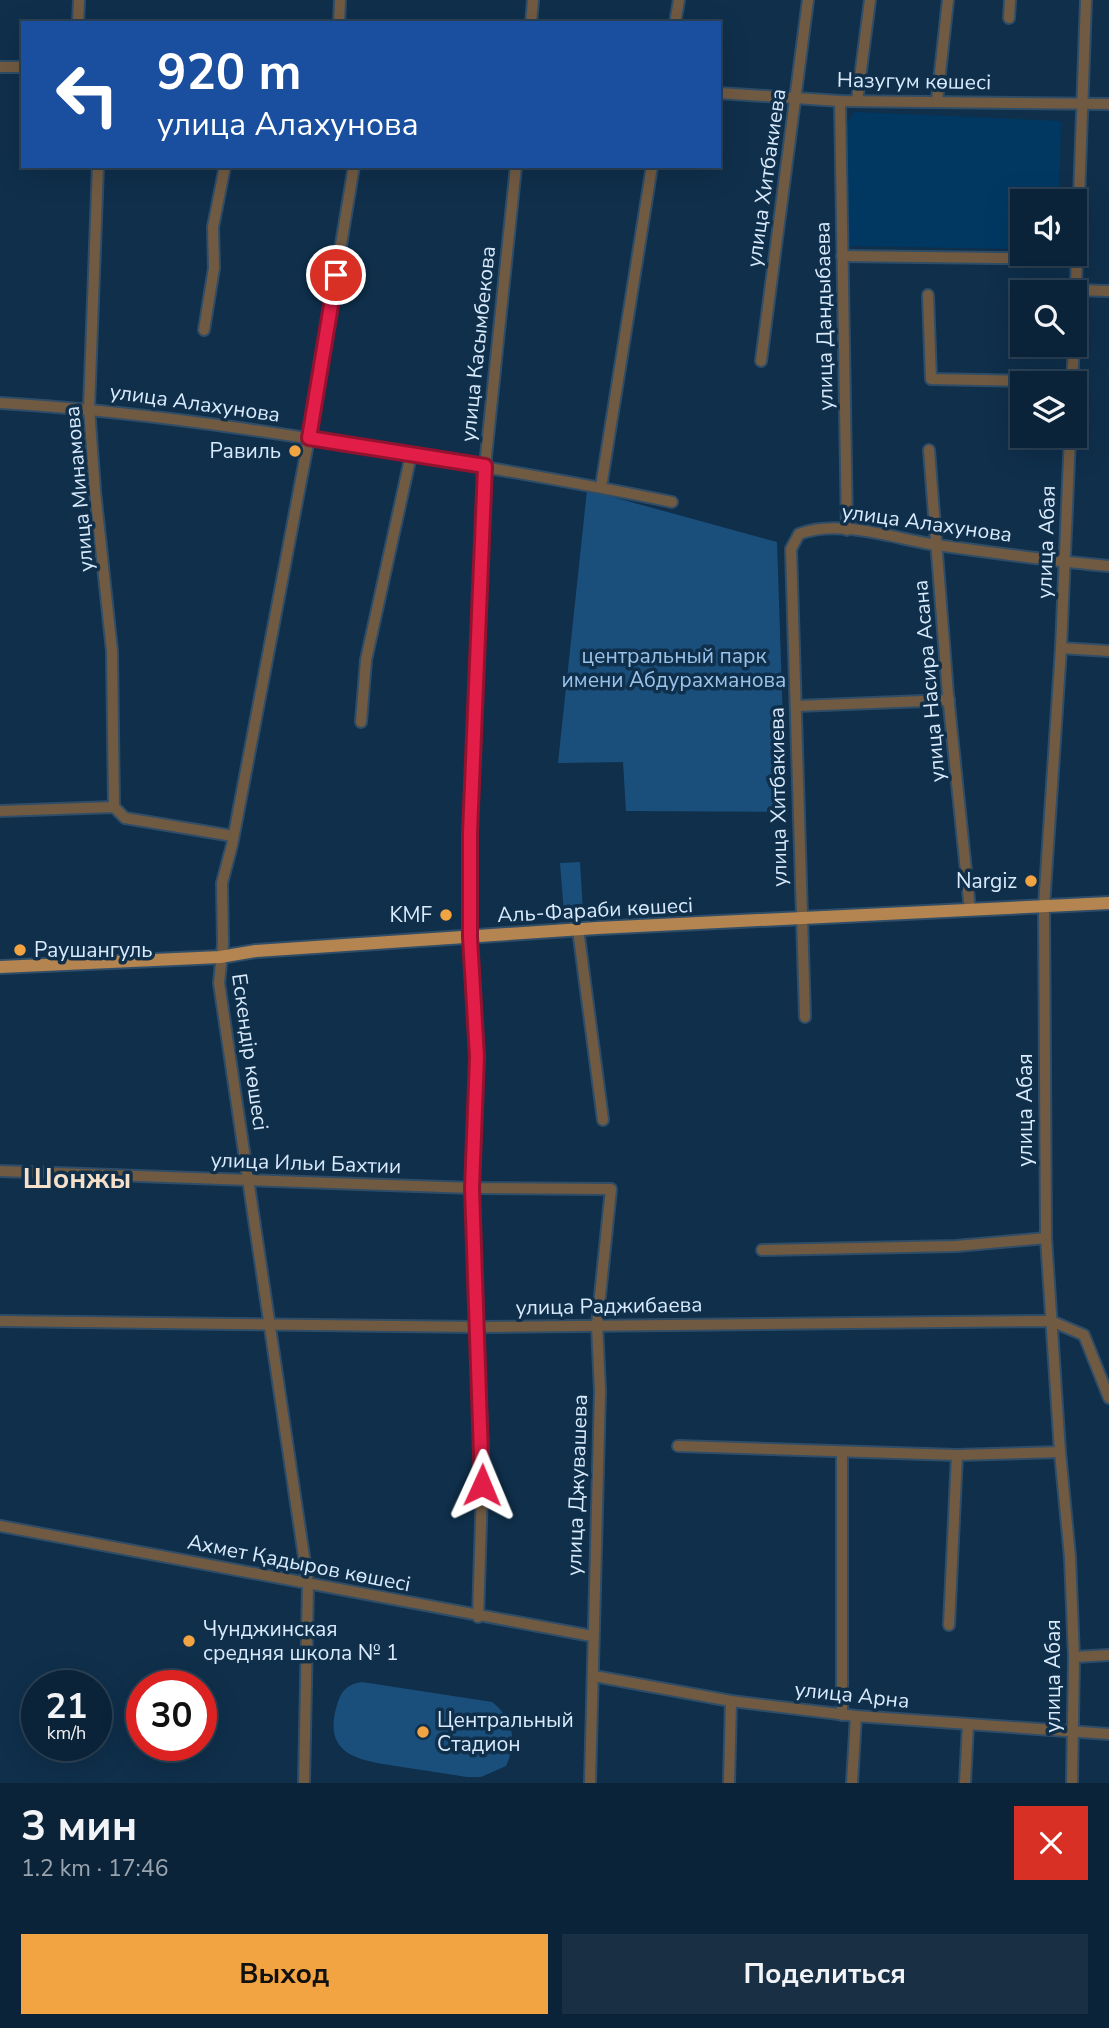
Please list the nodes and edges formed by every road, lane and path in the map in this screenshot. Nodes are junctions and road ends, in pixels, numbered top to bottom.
1 (79, 0) edge
2 (340, 0) edge
3 (533, 0) edge
4 (679, 0) edge
5 (808, 0) edge
6 (870, 0) edge
7 (948, 0) edge
8 (1010, 0) edge
9 (1086, 0) edge
10 (1009, 18) dead end
11 (78, 21) edge
12 (339, 21) edge
13 (531, 21) edge
14 (675, 21) edge
15 (0, 67) edge
16 (21, 67) edge
17 (721, 93) edge
18 (796, 97) junction
19 (937, 100) junction
20 (840, 101) junction
21 (857, 101) junction
22 (1083, 103) junction
23 (1109, 104) edge
24 (98, 168) edge
25 (225, 168) edge
26 (354, 168) edge
27 (516, 168) edge
28 (652, 168) edge
29 (1080, 189) edge
30 (842, 256) junction
31 (1010, 258) edge
32 (1087, 290) edge
33 (1109, 291) edge
34 (928, 295) dead end
35 (204, 330) dead end
36 (761, 361) dead end
37 (1010, 381) edge
38 (0, 403) edge
39 (89, 408) junction
40 (309, 438) junction
41 (1069, 448) edge
42 (929, 450) dead end
43 (411, 455) junction
44 (485, 466) junction
45 (601, 486) junction
46 (672, 502) dead end
47 (847, 530) junction
48 (937, 545) junction
49 (791, 549) joint
50 (1063, 562) junction
51 (1109, 566) edge
52 (1061, 648) junction
53 (1109, 651) edge
54 (948, 700) junction
55 (796, 706) junction
56 (361, 722) dead end
57 (114, 807) junction
58 (0, 811) edge
59 (233, 836) junction
60 (1109, 902) edge
61 (1044, 906) junction
62 (970, 910) junction
63 (800, 918) junction
64 (578, 929) junction
65 (470, 937) junction
66 (220, 957) junction
67 (0, 967) edge
68 (805, 1017) dead end
69 (603, 1120) dead end
70 (0, 1171) edge
71 (250, 1180) junction
72 (472, 1188) junction
73 (611, 1189) joint
74 (1046, 1238) junction
75 (762, 1250) dead end
76 (0, 1321) edge
77 (1051, 1321) junction
78 (269, 1325) junction
79 (597, 1325) junction
80 (478, 1327) junction
81 (1109, 1398) edge
82 (678, 1446) dead end
83 (842, 1452) junction
84 (1060, 1452) junction
85 (957, 1455) junction
86 (0, 1526) edge
87 (308, 1584) junction
88 (478, 1617) junction
89 (949, 1625) dead end
90 (592, 1636) junction
91 (1109, 1656) edge
92 (1074, 1657) junction
93 (594, 1676) junction
94 (731, 1701) junction
95 (842, 1715) junction
96 (856, 1716) junction
97 (968, 1725) junction
98 (1073, 1731) junction
99 (1109, 1734) edge
100 (304, 1783) edge
101 (590, 1783) edge
102 (729, 1783) edge
103 (852, 1783) edge
104 (965, 1783) edge
105 (1072, 1783) edge

1 - 11 street
2 - 12 street
3 - 13 street
4 - 14 street
5 - 18 street, улица Хитбакиева
6 - 21 street
7 - 19 street
8 - 10 street
9 - 22 street
15 - 16 street
17 - 18 street, Назугум көшесі
18 - 20 street, Назугум көшесі
18 - 36 street, улица Хитбакиева
19 - 21 street, Назугум көшесі
19 - 22 street, Назугум көшесі
20 - 21 street, Назугум көшесі
20 - 30 street, улица Дандыбаева
22 - 23 street, Назугум көшесі
22 - 29 street
24 - 39 street, улица Минамова
25 - 35 street
26 - 40 street, Ескендір көшесі
27 - 44 street, улица Касымбекова
28 - 45 street
30 - 31 street
30 - 47 street, улица Дандыбаева
32 - 33 street
34 - 37 street
38 - 39 street, улица Алахунова
39 - 40 street, улица Алахунова
39 - 57 street, улица Минамова
40 - 43 street, улица Алахунова
40 - 59 street, Ескендір көшесі
41 - 50 street, улица Абая
42 - 48 street, улица Насира Асана
43 - 44 street, улица Алахунова
43 - 56 street
44 - 45 street, улица Алахунова
44 - 65 street, улица Касымбекова
45 - 46 street, улица Алахунова
47 - 48 street, улица Алахунова
47 - 49 street, улица Алахунова
48 - 50 street, улица Алахунова
48 - 54 street, улица Насира Асана
49 - 55 street, улица Хитбакиева
50 - 51 street, улица Алахунова
50 - 52 street, улица Абая
52 - 53 street
52 - 61 street, улица Абая
54 - 55 street
54 - 62 street, улица Насира Асана
55 - 63 street, улица Хитбакиева
57 - 58 street
57 - 59 street
59 - 66 street, Ескендір көшесі
60 - 61 main road, Аль-Фараби көшесі
61 - 62 main road, Аль-Фараби көшесі
61 - 74 street, улица Абая
62 - 63 main road, Аль-Фараби көшесі
63 - 64 main road, Аль-Фараби көшесі
63 - 68 street, улица Хитбакиева
64 - 65 main road, Аль-Фараби көшесі
64 - 69 street
65 - 66 main road, Аль-Фараби көшесі
65 - 72 street, улица Касымбекова
66 - 67 main road, Аль-Фараби көшесі
66 - 71 street, Ескендір көшесі
70 - 71 street, улица Ильи Бахтии
71 - 72 street, улица Ильи Бахтии
71 - 78 street, Ескендір көшесі
72 - 73 street, улица Ильи Бахтии
72 - 80 street, улица Касымбекова
73 - 79 street, улица Джувашева
74 - 75 street
74 - 77 street, улица Абая
76 - 78 street, улица Раджибаева
77 - 79 street, улица Раджибаева
77 - 81 street
77 - 84 street, улица Абая
78 - 80 street, улица Раджибаева
78 - 87 street, Ескендір көшесі
79 - 80 street, улица Раджибаева
79 - 90 street, улица Джувашева
80 - 88 street, улица Касымбекова
82 - 83 street
83 - 85 street
83 - 95 street
84 - 85 street
84 - 92 street, улица Абая
85 - 89 street
86 - 87 street, Ахмет Қадыров көшесі
87 - 88 street, Ахмет Қадыров көшесі
87 - 100 street, Ескендір көшесі
88 - 90 street, Ахмет Қадыров көшесі
90 - 93 street, улица Джувашева
91 - 92 street
92 - 98 street, улица Абая
93 - 94 street, улица Арна
93 - 101 street, улица Джувашева
94 - 95 street, улица Арна
94 - 102 street
95 - 96 street, улица Арна
96 - 97 street, улица Арна
96 - 103 street
97 - 98 street, улица Арна
97 - 104 street
98 - 99 street, улица Арна
98 - 105 street, улица Абая

